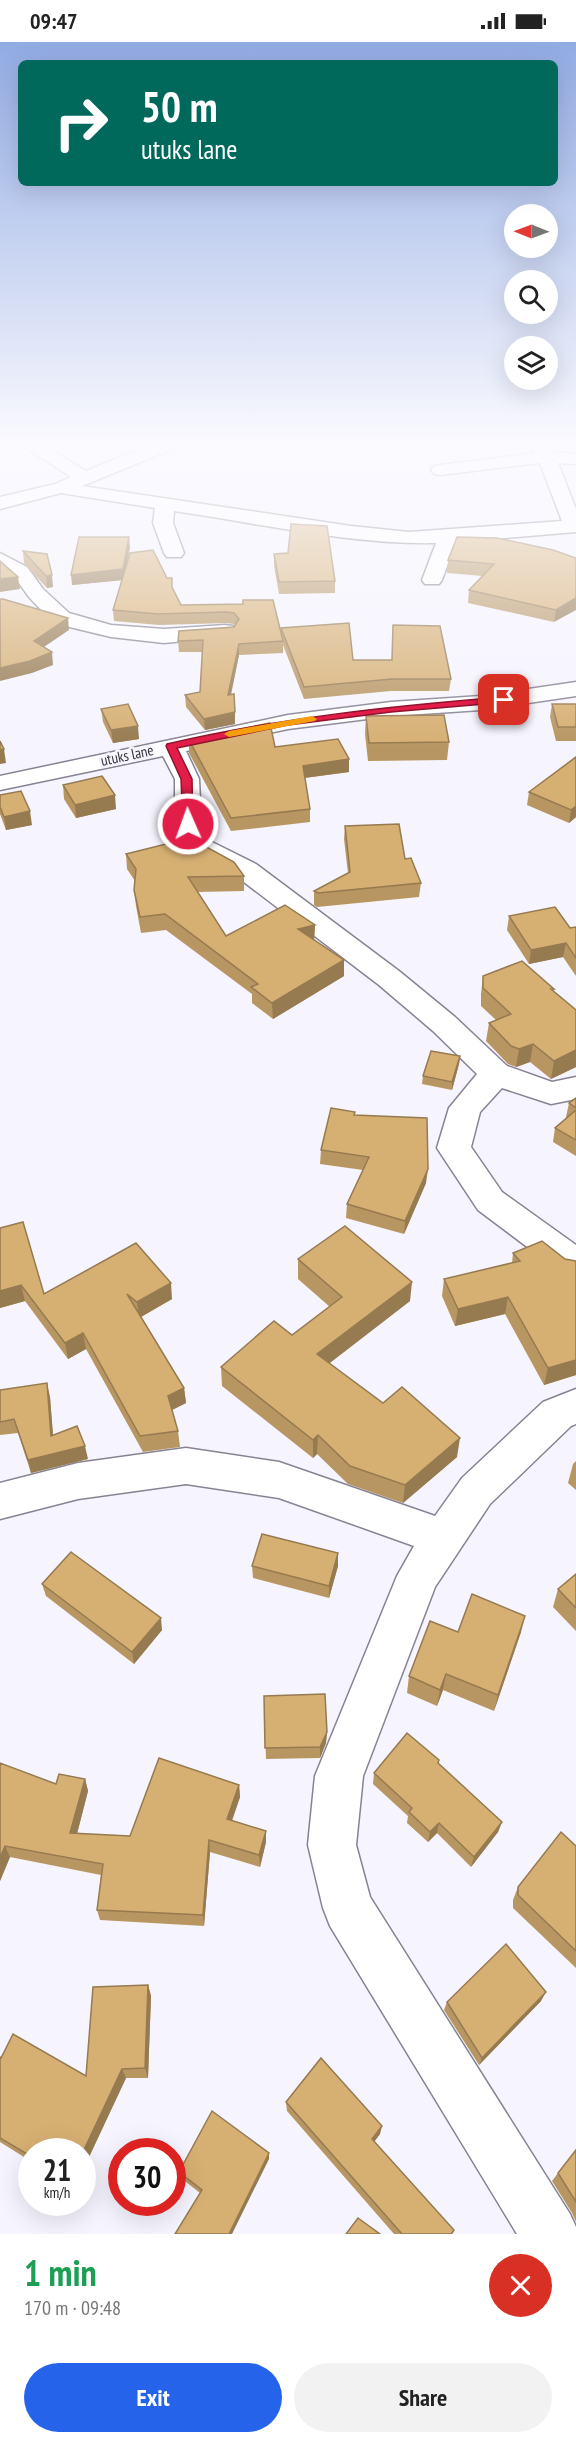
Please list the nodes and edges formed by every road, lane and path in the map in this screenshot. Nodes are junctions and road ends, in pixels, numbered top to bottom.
1 (170, 543) edge
2 (446, 543) edge
3 (174, 553) dead end
4 (0, 559) edge
5 (432, 580) dead end
6 (226, 631) edge
7 (576, 689) edge
8 (171, 746) junction
9 (0, 783) edge
10 (496, 1074) junction
11 (576, 1088) edge
12 (576, 1264) edge
13 (576, 1406) edge
14 (0, 1501) edge
15 (444, 1538) junction
16 (550, 2234) edge

1 - 3 street
2 - 5 street
4 - 6 street
7 - 8 street, utuks lane
8 - 9 street, utuks lane
8 - 10 street
10 - 11 street
10 - 12 street
13 - 15 street
14 - 15 street
15 - 16 street

